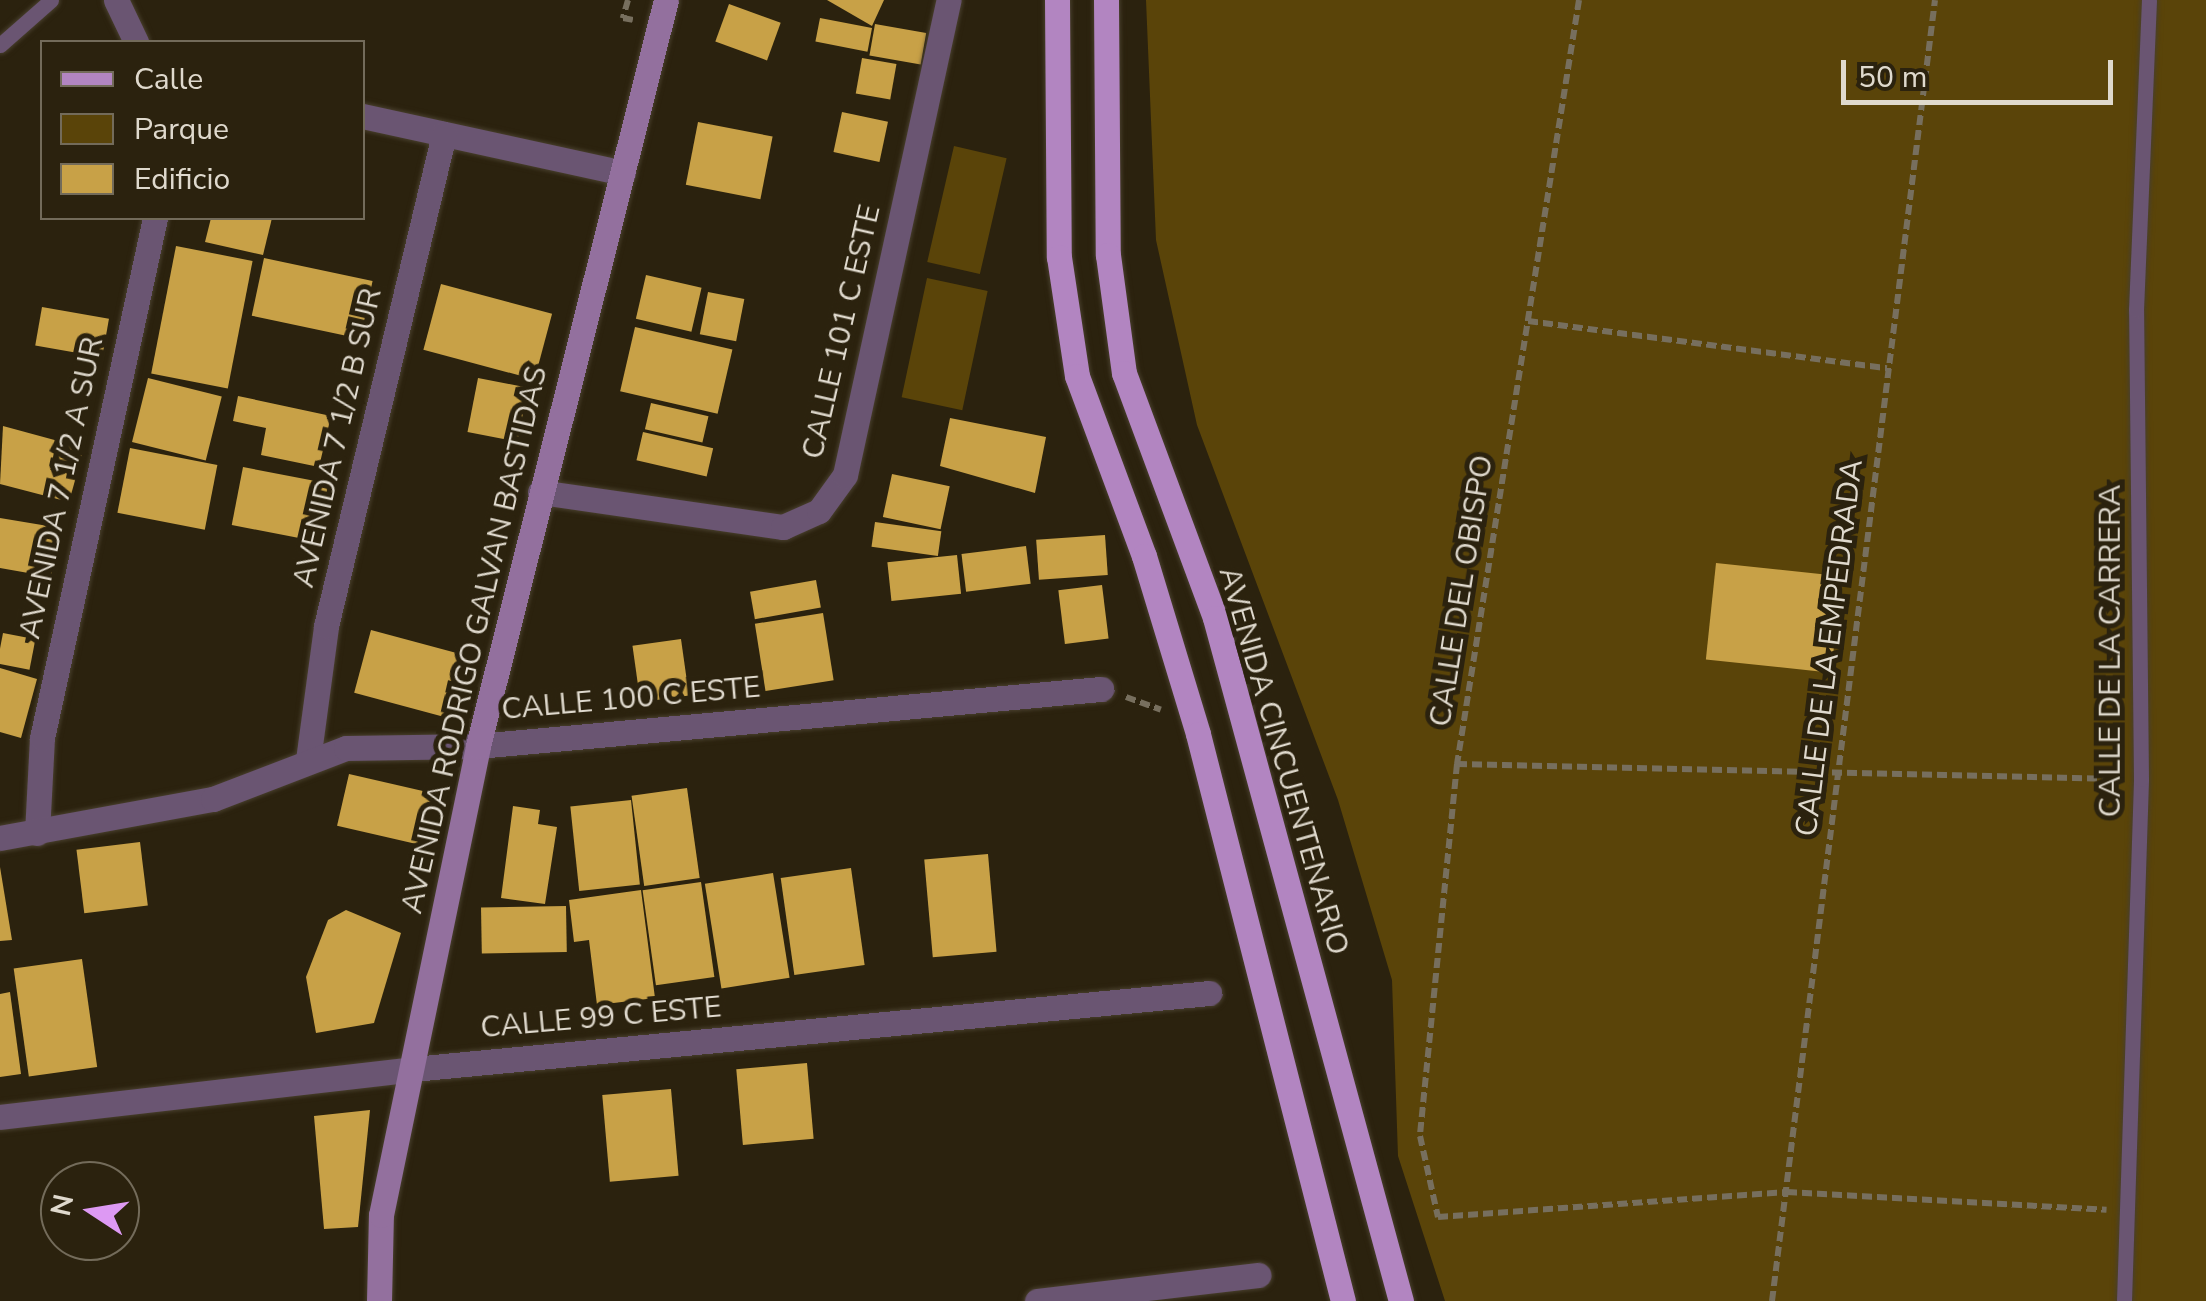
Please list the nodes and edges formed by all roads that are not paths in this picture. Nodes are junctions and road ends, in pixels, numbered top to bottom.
1 (51, 0) edge
2 (116, 0) edge
3 (666, 0) edge
4 (949, 0) edge
5 (1057, 0) edge
6 (1106, 0) edge
7 (2148, 0) edge
8 (135, 40) edge
9 (0, 45) edge
10 (365, 117) edge
11 (444, 134) junction
12 (623, 174) junction
13 (155, 220) edge
14 (540, 492) junction
15 (1101, 689) dead end
16 (478, 746) junction
17 (308, 760) junction
18 (37, 833) junction
19 (0, 838) edge
20 (1209, 993) dead end
21 (413, 1069) junction
22 (0, 1117) edge
23 (1258, 1276) dead end
24 (379, 1301) edge
25 (1037, 1301) edge
26 (1343, 1301) edge
27 (1401, 1301) edge
28 (2124, 1301) edge

1 - 9 lane
2 - 8 street
3 - 12 street, AVENIDA RODRIGO GALVAN BASTIDAS
4 - 14 street, CALLE 101 C ESTE
5 - 26 main road
6 - 27 main road, AVENIDA CINCUENTENARIO
7 - 28 lane, CALLE DE LA CARRERA
10 - 11 street
11 - 12 street
11 - 17 street, AVENIDA 7 1/2 B SUR
12 - 14 street, AVENIDA RODRIGO GALVAN BASTIDAS
13 - 18 street, AVENIDA 7 1/2 A SUR
14 - 16 street, AVENIDA RODRIGO GALVAN BASTIDAS
15 - 16 street, CALLE 100 C ESTE
16 - 17 street, CALLE 100 C ESTE
16 - 21 street, AVENIDA RODRIGO GALVAN BASTIDAS
17 - 18 street, CALLE 100 C ESTE
18 - 19 street, CALLE 100 C ESTE
20 - 21 street, CALLE 99 C ESTE
21 - 22 street, CALLE 99 C ESTE
21 - 24 street, AVENIDA RODRIGO GALVAN BASTIDAS
23 - 25 street

